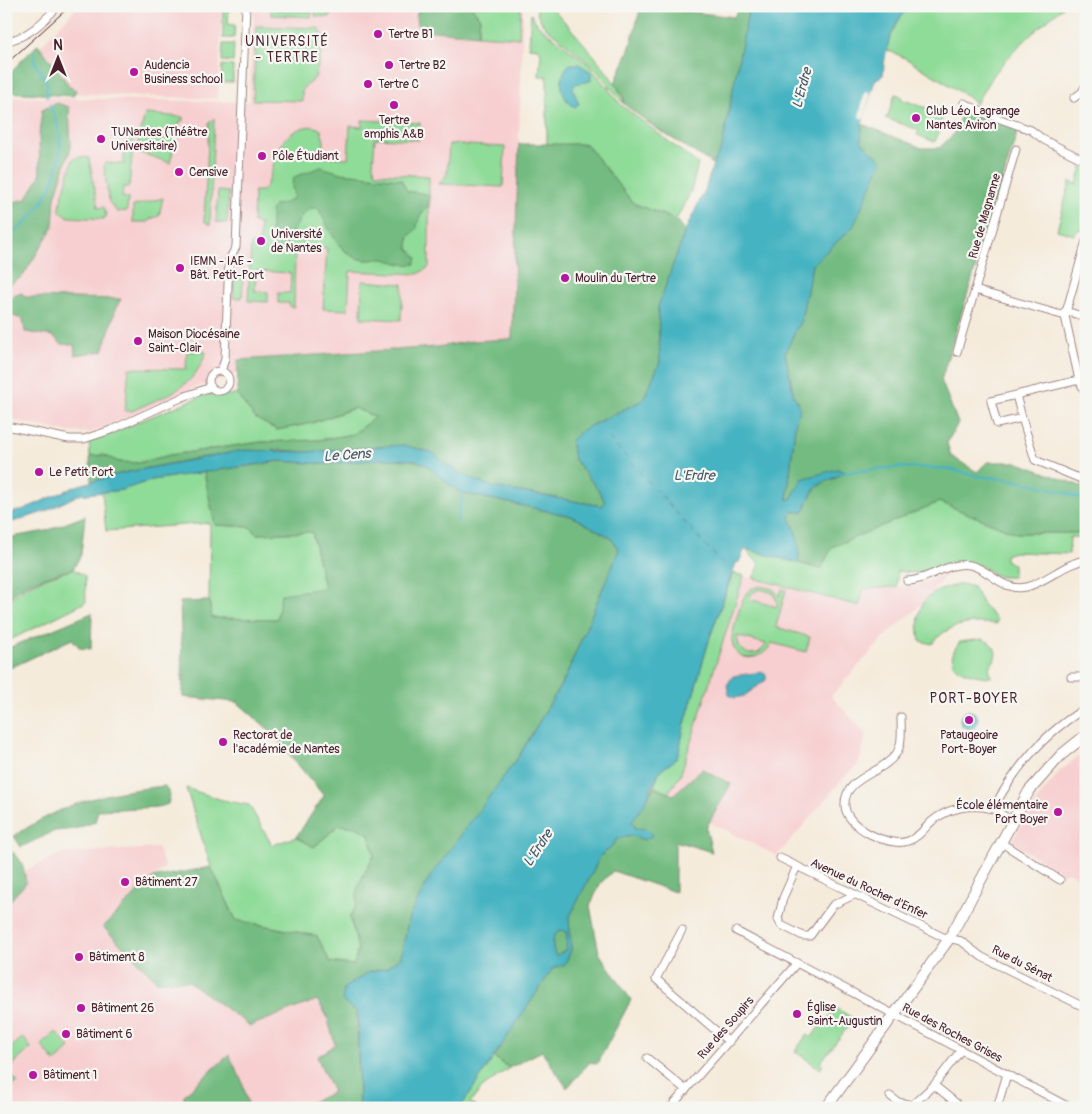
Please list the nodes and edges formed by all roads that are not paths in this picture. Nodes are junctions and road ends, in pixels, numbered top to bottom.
1 (58, 6) edge
2 (246, 6) edge
3 (6, 41) edge
4 (1086, 85) edge
5 (1074, 98) dead end
6 (964, 103) dead end
7 (1016, 149) dead end
8 (1086, 161) edge
9 (1086, 241) edge
10 (975, 290) junction
11 (1065, 313) junction
12 (1086, 317) edge
13 (957, 352) dead end
14 (221, 371) junction
15 (1079, 380) junction
16 (211, 387) junction
17 (1086, 394) edge
18 (1016, 395) junction
19 (1022, 418) junction
20 (6, 426) edge
21 (1086, 481) edge
22 (1086, 560) edge
23 (906, 581) dead end
24 (1071, 677) dead end
25 (1086, 677) edge
26 (1086, 708) edge
27 (901, 717) dead end
28 (1086, 735) edge
29 (993, 809) junction
30 (1012, 821) junction
31 (1000, 842) junction
32 (780, 858) dead end
33 (797, 866) junction
34 (1060, 880) dead end
35 (854, 895) junction
36 (682, 930) dead end
37 (736, 931) dead end
38 (949, 939) junction
39 (797, 962) junction
40 (1086, 1008) edge
41 (894, 1014) junction
42 (729, 1042) junction
43 (961, 1050) junction
44 (647, 1058) dead end
45 (1006, 1074) junction
46 (934, 1085) junction
47 (686, 1090) junction
48 (890, 1096) dead end
49 (670, 1108) edge
50 (826, 1108) edge
51 (952, 1108) edge
52 (997, 1108) edge
53 (1071, 1108) edge

1 - 3 street
2 - 14 street
4 - 5 street
6 - 8 street
7 - 10 street, Rue de Magnanne
9 - 11 street
10 - 11 street
10 - 13 street, Rue de Magnanne
11 - 12 street
11 - 15 street
14 - 16 street
14 - 16 street
15 - 17 street
15 - 18 street
16 - 20 street
18 - 19 street
18 - 19 street
19 - 21 street
22 - 23 street
24 - 25 street
26 - 29 street
27 - 29 street
28 - 30 street
29 - 30 street
30 - 31 street
31 - 34 street
31 - 38 street
32 - 33 street, Avenue du Rocher d'Enfer
33 - 35 street, Avenue du Rocher d'Enfer
33 - 35 street
35 - 38 street, Avenue du Rocher d'Enfer
36 - 42 street
37 - 39 street, Rue des Roches Grises
38 - 40 street, Rue du Sénat
38 - 41 street
39 - 41 street, Rue des Roches Grises
39 - 42 street, Rue des Soupirs
41 - 43 street, Rue des Roches Grises
41 - 50 street
42 - 47 street, Rue des Soupirs
43 - 45 street, Rue des Roches Grises
43 - 46 street
44 - 47 street
45 - 52 street
45 - 53 street, Rue des Roches Grises
46 - 48 street
46 - 51 street
47 - 49 street, Rue des Soupirs

